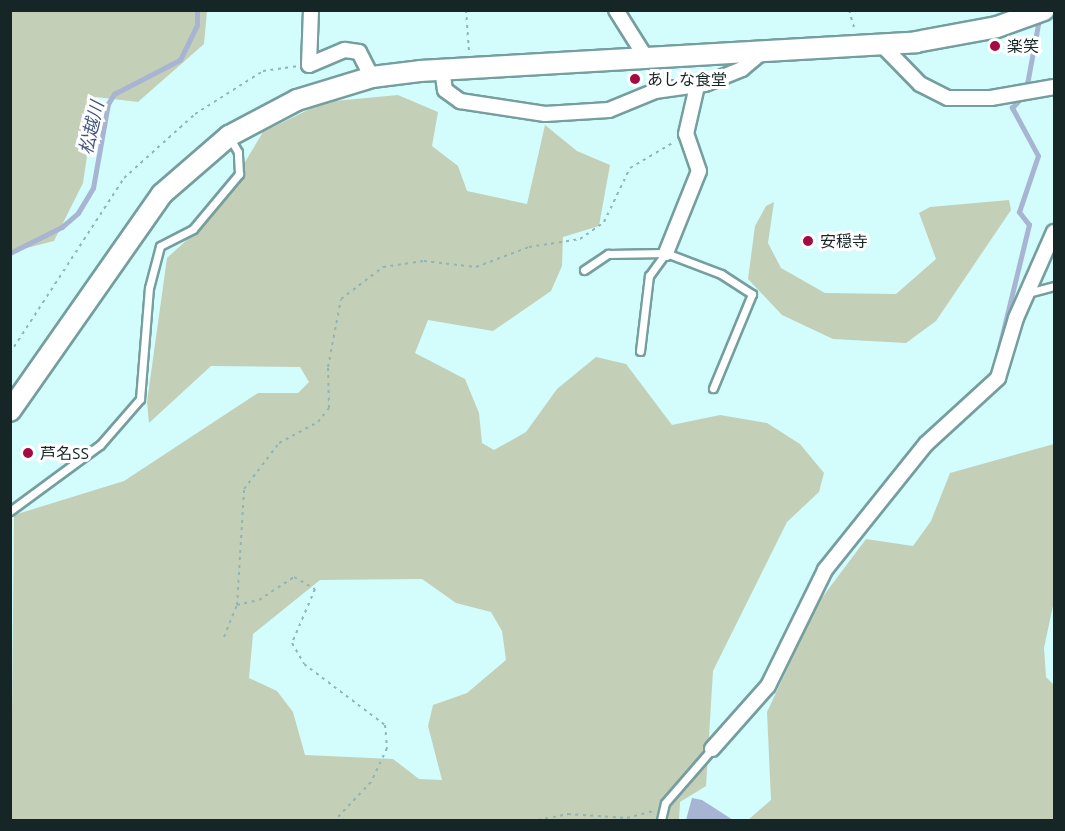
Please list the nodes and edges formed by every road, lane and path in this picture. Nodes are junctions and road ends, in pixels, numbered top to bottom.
1 (466, 10) edge
2 (616, 10) edge
3 (1044, 10) edge
4 (314, 12) edge
5 (881, 44) junction
6 (765, 50) junction
7 (645, 56) junction
8 (309, 65) junction
9 (470, 67) junction
10 (442, 69) junction
11 (372, 77) junction
12 (697, 86) junction
13 (1054, 87) edge
14 (686, 134) junction
15 (229, 136) junction
16 (1054, 232) edge
17 (666, 253) junction
18 (584, 270) dead end
19 (1054, 286) edge
20 (1026, 293) junction
21 (640, 351) dead end
22 (10, 353) edge
23 (713, 388) dead end
24 (10, 411) edge
25 (10, 511) edge
26 (237, 605) junction
27 (224, 637) dead end
28 (712, 749) joint
29 (665, 803) junction
30 (335, 820) edge
31 (538, 820) edge
32 (661, 820) edge

1 - 9 path
2 - 7 street
3 - 5 street
4 - 8 street
5 - 6 street
5 - 13 street
6 - 7 street
6 - 12 street
7 - 9 street
8 - 11 street
8 - 22 path
9 - 10 street
10 - 11 street
10 - 12 street
11 - 15 street
12 - 14 street
14 - 17 street
14 - 26 path
15 - 24 street
15 - 25 lane
16 - 20 street
17 - 18 lane
17 - 21 lane
17 - 23 lane
19 - 20 lane
20 - 28 street
26 - 27 path
26 - 30 path
28 - 29 lane
29 - 31 path
29 - 32 lane

